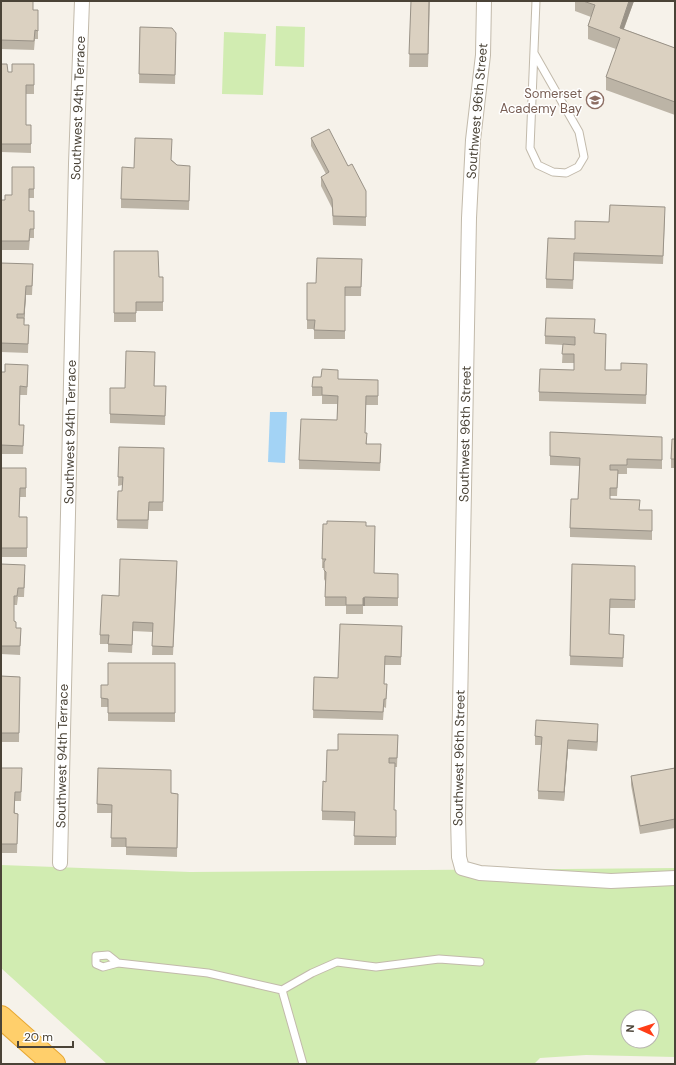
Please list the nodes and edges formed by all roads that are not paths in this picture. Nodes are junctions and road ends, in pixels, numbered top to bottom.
1 (82, 1) edge
2 (484, 1) edge
3 (536, 1) edge
4 (534, 53) junction
5 (60, 863) dead end
6 (675, 878) edge
7 (480, 962) dead end
8 (118, 963) dead end
9 (282, 990) junction
10 (1, 1017) edge
11 (54, 1064) edge
12 (303, 1064) edge

1 - 5 street, Southwest 94th Terrace
2 - 6 street, Southwest 96th Street
3 - 4 lane
4 - 4 lane
7 - 9 lane
8 - 9 lane
9 - 12 lane
10 - 11 highway

